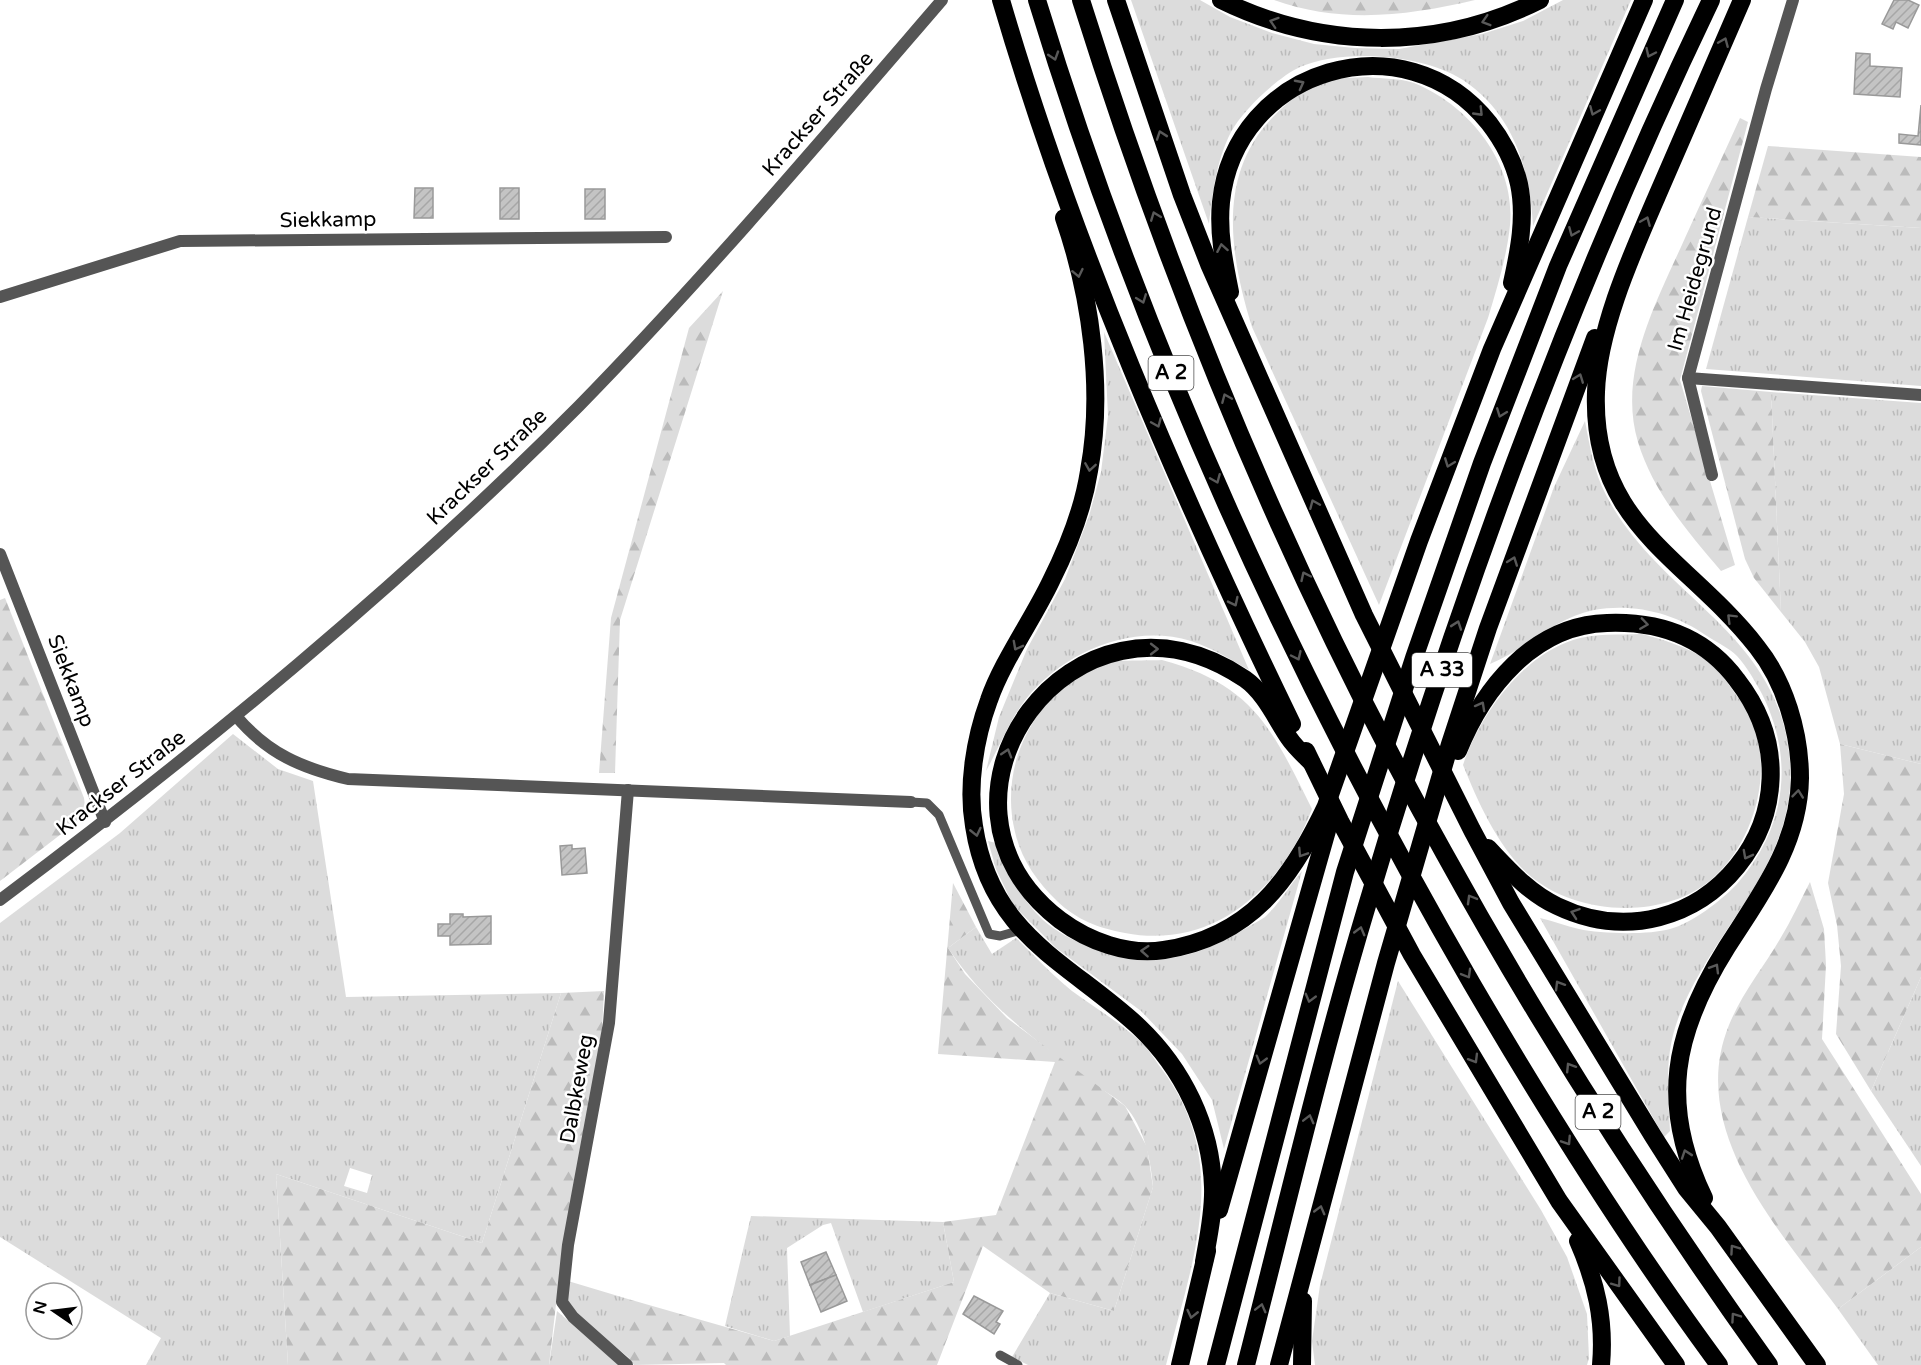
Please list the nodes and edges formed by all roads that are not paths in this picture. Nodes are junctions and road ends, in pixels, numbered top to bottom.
1 (942, 0) edge
2 (1001, 0) edge
3 (1037, 0) edge
4 (1081, 0) edge
5 (1116, 0) edge
6 (1221, 0) edge
7 (1540, 0) edge
8 (1644, 0) edge
9 (1675, 0) edge
10 (1711, 0) edge
11 (1742, 0) edge
12 (1793, 0) edge
13 (1023, 76) junction
14 (666, 237) dead end
15 (1624, 275) junction
16 (0, 297) edge
17 (1237, 326) junction
18 (1492, 349) junction
19 (1688, 378) junction
20 (1921, 395) edge
21 (1712, 475) dead end
22 (0, 554) edge
23 (237, 716) junction
24 (1357, 722) junction
25 (1311, 762) junction
26 (628, 790) junction
27 (911, 802) joint
28 (105, 822) junction
29 (1472, 830) junction
30 (1422, 836) junction
31 (0, 900) edge
32 (1021, 930) junction
33 (1559, 1201) junction
34 (1718, 1227) junction
35 (1204, 1262) junction
36 (1306, 1267) junction
37 (1000, 1355) dead end
38 (627, 1365) edge
39 (1018, 1365) edge
40 (1180, 1365) edge
41 (1216, 1365) edge
42 (1246, 1365) edge
43 (1278, 1365) edge
44 (1302, 1365) edge
45 (1601, 1365) edge
46 (1676, 1365) edge
47 (1719, 1365) edge
48 (1769, 1365) edge
49 (1817, 1365) edge

1 - 23 street, Krackser Straße
2 - 13 highway
3 -> 47 highway, A 2
48 -> 4 highway, A 2
17 -> 5 highway
7 -> 6 highway
8 -> 18 highway
9 -> 41 highway, A 33
42 -> 10 highway, A 33
15 -> 11 highway
12 - 19 street, Im Heidegrund
13 -> 25 highway
13 -> 32 highway
14 - 16 street, Siekkamp
30 -> 15 highway
34 -> 15 highway
17 -> 18 highway
29 -> 17 highway
18 -> 24 highway
19 - 20 street, Im Heidegrund
19 - 21 street
22 - 28 street, Siekkamp
23 - 26 street
23 - 28 street, Krackser Straße
24 -> 25 highway
24 -> 35 highway
25 -> 33 highway
26 - 27 street
26 - 38 street, Dalbkeweg
27 - 32 lane
28 - 31 street, Krackser Straße
30 -> 29 highway
34 -> 29 highway
36 -> 30 highway
32 - 35 highway
33 - 45 highway
33 -> 46 highway
49 -> 34 highway
35 -> 40 highway
36 - 43 highway
36 - 44 highway
37 - 39 lane

